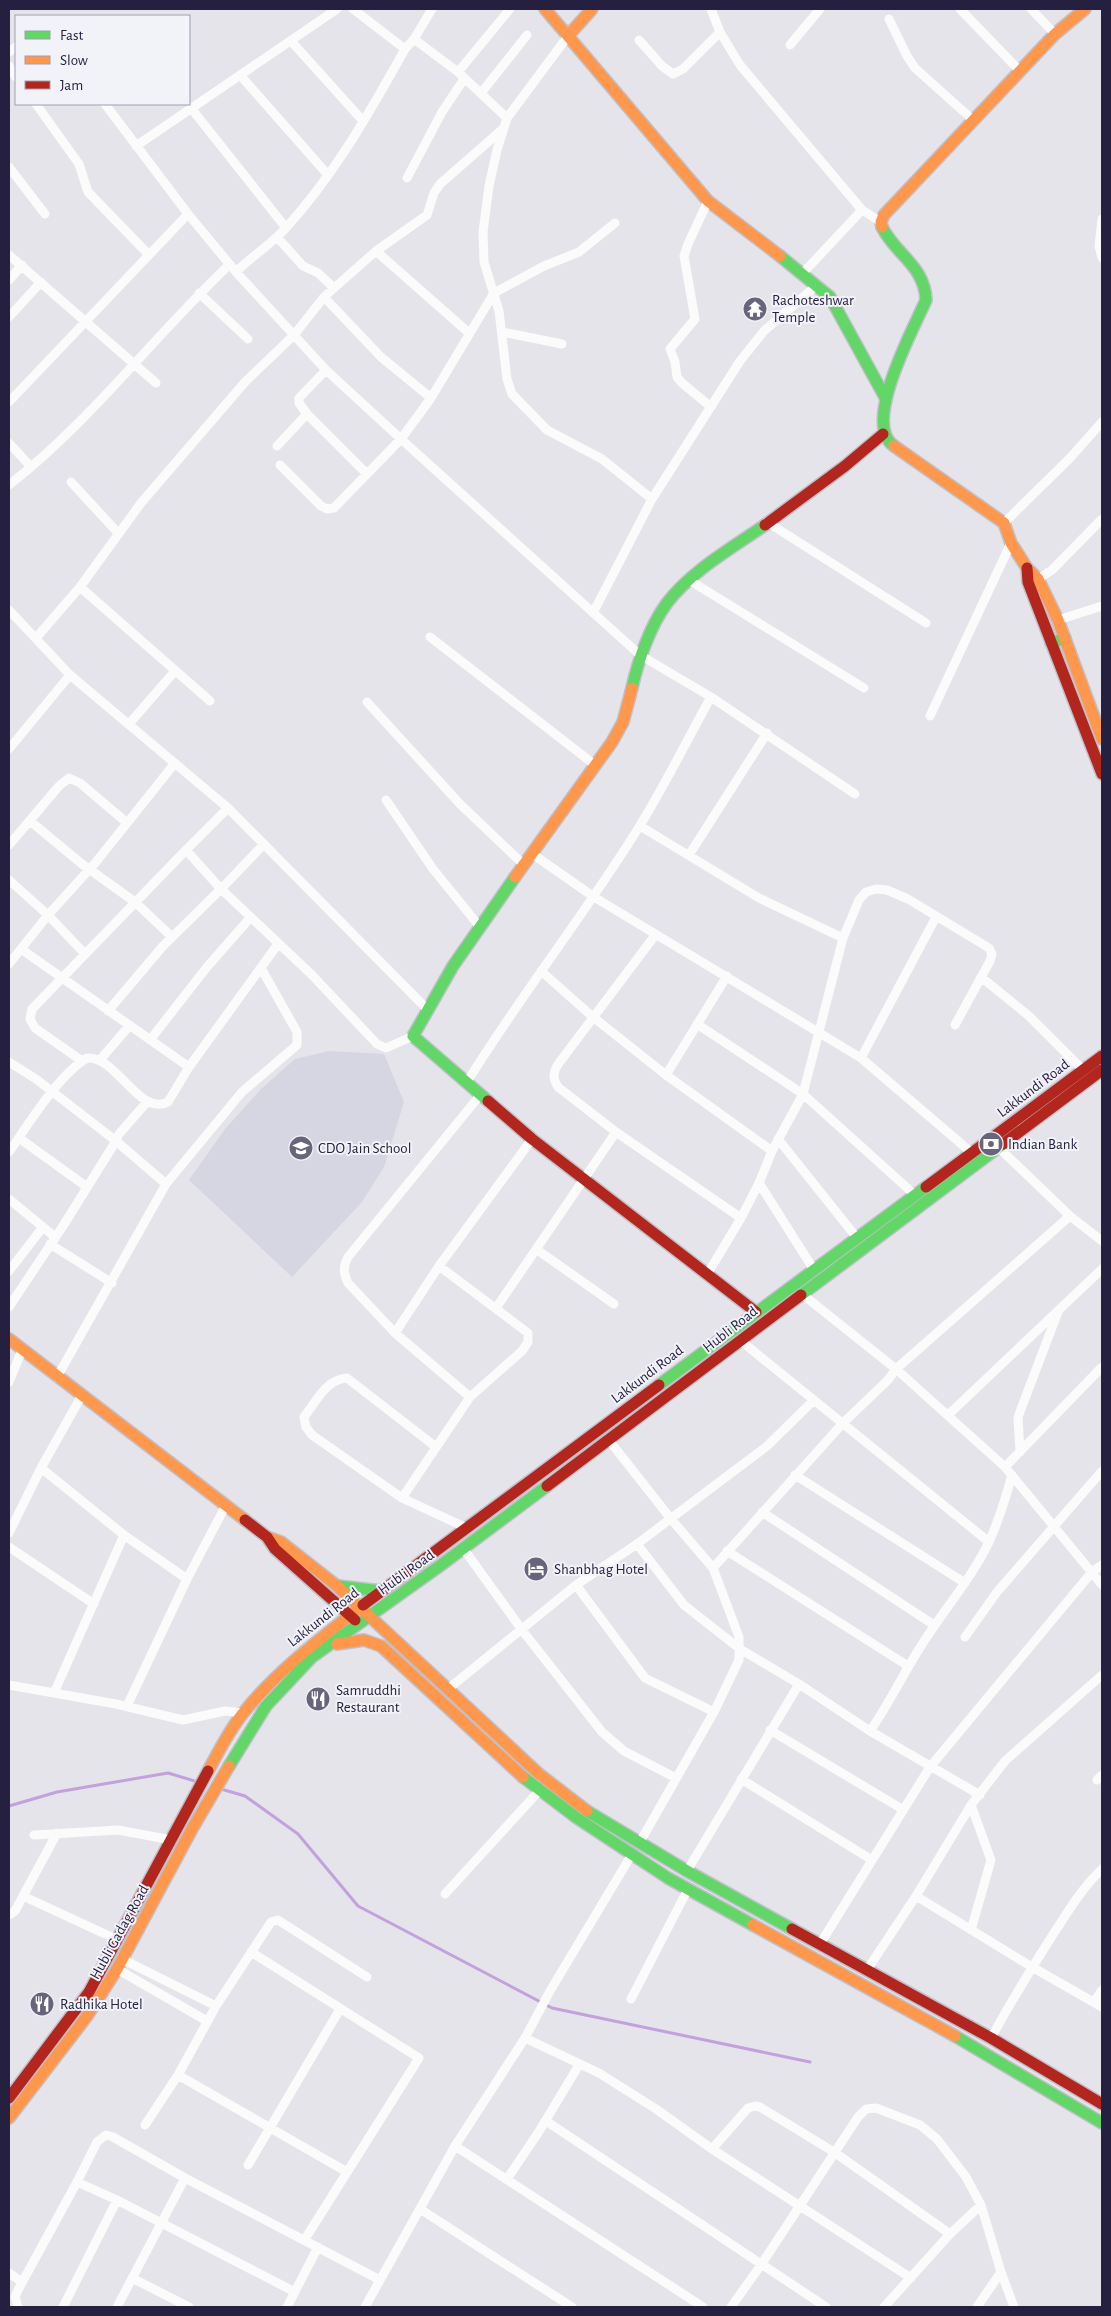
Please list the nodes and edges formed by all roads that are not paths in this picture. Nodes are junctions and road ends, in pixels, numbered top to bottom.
1 (338, 9) edge
2 (353, 9) edge
3 (432, 9) edge
4 (510, 9) edge
5 (545, 9) edge
6 (592, 9) edge
7 (711, 9) edge
8 (820, 9) edge
9 (960, 9) edge
10 (1031, 9) edge
11 (1085, 9) edge
12 (889, 18) dead end
13 (720, 32) junction
14 (1055, 34) junction
15 (528, 35) dead end
16 (568, 36) junction
17 (414, 39) junction
18 (639, 40) dead end
19 (291, 41) junction
20 (790, 45) dead end
21 (404, 49) junction
22 (1020, 71) junction
23 (240, 75) junction
24 (461, 75) junction
25 (481, 93) junction
26 (37, 105) edge
27 (106, 105) edge
28 (191, 108) junction
29 (507, 118) junction
30 (973, 120) junction
31 (363, 121) junction
32 (504, 128) junction
33 (136, 146) junction
34 (9, 167) edge
35 (328, 175) junction
36 (408, 178) dead end
37 (708, 201) junction
38 (862, 210) junction
39 (45, 214) dead end
40 (188, 214) junction
41 (1102, 219) edge
42 (881, 222) junction
43 (615, 223) dead end
44 (286, 228) junction
45 (277, 237) junction
46 (376, 251) junction
47 (9, 255) edge
48 (149, 255) junction
49 (1102, 258) edge
50 (229, 265) junction
51 (22, 266) junction
52 (236, 272) junction
53 (803, 272) junction
54 (9, 280) edge
55 (41, 282) junction
56 (817, 284) junction
57 (334, 288) junction
58 (199, 293) junction
59 (494, 293) junction
60 (324, 297) junction
61 (9, 317) edge
62 (86, 322) junction
63 (502, 332) junction
64 (469, 333) junction
65 (294, 335) junction
66 (248, 339) dead end
67 (562, 344) dead end
68 (134, 363) junction
69 (326, 370) junction
70 (156, 383) dead end
71 (431, 398) junction
72 (886, 399) junction
73 (9, 402) edge
74 (711, 406) junction
75 (308, 414) junction
76 (1102, 422) edge
77 (883, 434) junction
78 (401, 439) junction
79 (9, 443) edge
80 (277, 446) dead end
81 (280, 466) dead end
82 (31, 468) junction
83 (367, 474) junction
84 (71, 482) dead end
85 (9, 485) edge
86 (652, 499) junction
87 (1102, 519) edge
88 (767, 522) junction
89 (1004, 523) junction
90 (119, 534) junction
91 (1010, 544) junction
92 (1028, 568) junction
93 (1038, 579) junction
94 (689, 580) junction
95 (80, 587) junction
96 (1102, 606) edge
97 (9, 610) edge
98 (593, 613) junction
99 (1058, 620) junction
100 (926, 623) dead end
101 (430, 637) dead end
102 (36, 638) junction
103 (1064, 638) junction
104 (1051, 643) junction
105 (640, 655) junction
106 (175, 671) junction
107 (70, 675) junction
108 (864, 688) dead end
109 (711, 697) junction
110 (210, 701) dead end
111 (367, 702) dead end
112 (930, 716) dead end
113 (129, 724) junction
114 (767, 733) junction
115 (1102, 739) edge
116 (9, 749) edge
117 (175, 763) junction
118 (595, 765) junction
119 (1102, 774) edge
120 (855, 794) dead end
121 (386, 800) dead end
122 (228, 808) junction
123 (30, 821) junction
124 (126, 822) junction
125 (640, 826) junction
126 (264, 844) junction
127 (9, 845) edge
128 (186, 850) junction
129 (530, 853) junction
130 (689, 855) junction
131 (523, 864) junction
132 (90, 870) junction
133 (9, 880) edge
134 (221, 889) junction
135 (594, 897) junction
136 (135, 902) junction
137 (48, 916) junction
138 (936, 917) junction
139 (250, 918) junction
140 (480, 927) junction
141 (656, 934) junction
142 (172, 937) junction
143 (843, 938) junction
144 (278, 944) junction
145 (21, 949) junction
146 (85, 954) junction
147 (10, 959) edge
148 (261, 968) junction
149 (541, 971) junction
150 (727, 976) junction
151 (981, 976) junction
152 (62, 978) junction
153 (428, 1010) junction
154 (108, 1011) junction
155 (593, 1017) junction
156 (697, 1024) junction
157 (955, 1025) dead end
158 (129, 1026) junction
159 (818, 1033) junction
160 (413, 1036) junction
161 (150, 1040) junction
162 (1102, 1056) edge
163 (861, 1058) junction
164 (100, 1060) junction
165 (82, 1061) junction
166 (9, 1062) edge
167 (189, 1067) junction
168 (1083, 1070) junction
169 (1102, 1070) edge
170 (666, 1075) junction
171 (468, 1082) junction
172 (52, 1092) junction
173 (481, 1094) junction
174 (803, 1094) junction
175 (147, 1102) junction
176 (616, 1132) junction
177 (19, 1138) junction
178 (532, 1139) junction
179 (778, 1139) junction
180 (116, 1141) junction
181 (999, 1148) junction
182 (772, 1151) junction
183 (9, 1152) edge
184 (972, 1153) junction
185 (584, 1179) junction
186 (759, 1183) junction
187 (166, 1184) junction
188 (87, 1187) junction
189 (915, 1195) junction
190 (9, 1199) edge
191 (1070, 1216) junction
192 (741, 1218) junction
193 (43, 1227) junction
194 (857, 1238) junction
195 (53, 1240) junction
196 (1102, 1241) edge
197 (536, 1249) junction
198 (439, 1266) junction
199 (1102, 1269) edge
200 (814, 1270) junction
201 (9, 1271) edge
202 (708, 1273) junction
203 (112, 1283) junction
204 (802, 1294) junction
205 (614, 1304) dead end
206 (9, 1307) edge
207 (496, 1308) junction
208 (1060, 1308) junction
209 (756, 1312) junction
210 (395, 1333) junction
211 (9, 1339) edge
212 (741, 1341) junction
213 (22, 1350) junction
214 (1102, 1367) edge
215 (896, 1369) junction
216 (57, 1377) junction
217 (9, 1382) edge
218 (82, 1395) junction
219 (470, 1396) junction
220 (814, 1400) junction
221 (948, 1415) junction
222 (844, 1423) junction
223 (608, 1439) junction
224 (436, 1447) junction
225 (1020, 1452) junction
226 (1005, 1467) junction
227 (41, 1468) junction
228 (1102, 1471) edge
229 (796, 1475) junction
230 (1012, 1475) junction
231 (402, 1498) junction
232 (226, 1505) junction
233 (762, 1512) junction
234 (671, 1519) junction
235 (1056, 1526) junction
236 (467, 1528) junction
237 (9, 1533) edge
238 (124, 1535) junction
239 (267, 1537) junction
240 (989, 1542) junction
241 (637, 1544) junction
242 (9, 1547) edge
243 (463, 1548) junction
244 (727, 1550) junction
245 (1102, 1565) edge
246 (713, 1568) junction
247 (1092, 1572) junction
248 (187, 1579) junction
249 (965, 1583) junction
250 (576, 1585) junction
251 (1102, 1585) edge
252 (337, 1586) junction
253 (381, 1591) junction
254 (328, 1596) junction
255 (395, 1599) junction
256 (94, 1604) junction
257 (360, 1608) junction
258 (349, 1615) junction
259 (370, 1617) junction
260 (360, 1625) junction
261 (934, 1625) junction
262 (522, 1630) junction
263 (323, 1635) junction
264 (391, 1636) junction
265 (964, 1637) dead end
266 (331, 1645) junction
267 (381, 1646) junction
268 (740, 1649) junction
269 (908, 1666) junction
270 (1102, 1675) edge
271 (799, 1684) junction
272 (9, 1685) edge
273 (448, 1689) junction
274 (54, 1693) junction
275 (127, 1706) junction
276 (714, 1712) junction
277 (243, 1713) junction
278 (770, 1730) junction
279 (870, 1732) junction
280 (247, 1735) joint
281 (930, 1767) junction
282 (676, 1778) junction
283 (741, 1779) junction
284 (539, 1791) junction
285 (980, 1795) junction
286 (972, 1805) junction
287 (902, 1809) junction
288 (186, 1813) joint
289 (57, 1833) junction
290 (34, 1835) dead end
291 (172, 1840) junction
292 (640, 1842) junction
293 (632, 1854) junction
294 (872, 1860) junction
295 (1102, 1869) edge
296 (687, 1871) junction
297 (688, 1889) junction
298 (445, 1894) dead end
299 (22, 1896) junction
300 (916, 1896) junction
301 (9, 1915) edge
302 (971, 1930) junction
303 (118, 1940) junction
304 (820, 1944) junction
305 (251, 1952) junction
306 (120, 1964) junction
307 (1032, 1967) junction
308 (867, 1970) junction
309 (367, 1977) dead end
310 (1102, 1990) edge
311 (631, 1999) dead end
312 (1098, 2004) edge
313 (216, 2006) junction
314 (340, 2010) junction
315 (207, 2021) junction
316 (525, 2038) junction
317 (991, 2038) junction
318 (579, 2065) junction
319 (178, 2075) junction
320 (9, 2098) edge
321 (1102, 2104) edge
322 (9, 2118) edge
323 (546, 2121) junction
324 (1102, 2123) edge
325 (145, 2125) dead end
326 (270, 2128) junction
327 (456, 2146) junction
328 (712, 2149) junction
329 (834, 2152) junction
330 (248, 2165) dead end
331 (347, 2172) junction
332 (185, 2178) junction
333 (507, 2179) junction
334 (77, 2182) junction
335 (117, 2200) junction
336 (981, 2205) junction
337 (798, 2206) junction
338 (420, 2209) junction
339 (162, 2225) junction
340 (950, 2234) junction
341 (305, 2239) junction
342 (318, 2247) junction
343 (762, 2266) junction
344 (1001, 2272) junction
345 (9, 2273) edge
346 (132, 2278) junction
347 (911, 2278) junction
348 (380, 2280) junction
349 (22, 2282) junction
350 (295, 2292) junction
351 (18, 2307) edge
352 (63, 2307) edge
353 (117, 2307) edge
354 (189, 2307) edge
355 (287, 2307) edge
356 (365, 2307) edge
357 (572, 2307) edge
358 (703, 2307) edge
359 (731, 2307) edge
360 (826, 2307) edge
361 (884, 2307) edge
362 (977, 2307) edge
363 (1014, 2307) edge

1 - 19 street
2 - 21 street
3 - 17 street
4 - 24 street
5 - 16 main road
6 - 16 main road
7 - 13 street
8 - 20 street
9 - 22 street
10 - 14 street
11 - 14 main road
12 - 30 street
13 - 18 street
13 - 38 street
14 - 22 main road
15 - 25 street
16 - 29 street
16 - 37 main road
17 - 21 street
17 - 24 street
19 - 23 street
19 - 31 street
21 - 31 street
22 - 30 main road
23 - 28 street
23 - 35 street
24 - 25 street
24 - 36 street
25 - 29 street
26 - 48 street
27 - 33 street
28 - 33 street
28 - 44 street
29 - 32 street
30 - 42 main road
31 - 35 street
32 - 46 street
32 - 59 street
33 - 40 street
34 - 39 street
35 - 44 street
37 - 53 main road
37 - 74 street
38 - 42 street
38 - 53 street
40 - 48 street
40 - 50 street
41 - 49 street
42 - 72 main road
43 - 59 street
44 - 45 street
45 - 52 street
45 - 57 street
46 - 57 street
46 - 64 street
47 - 51 street
48 - 62 street
50 - 52 street
50 - 58 street
51 - 54 street
51 - 55 street
52 - 65 street
53 - 56 main road
55 - 61 street
55 - 62 street
56 - 72 main road
56 - 74 street
57 - 60 street
58 - 66 street
58 - 68 street
59 - 63 street
59 - 64 street
60 - 65 street
60 - 71 street
62 - 68 street
62 - 73 street
63 - 67 street
63 - 86 street
64 - 71 street
65 - 69 street
65 - 90 street
68 - 70 street
68 - 82 street
69 - 75 street
69 - 78 street
71 - 78 street
72 - 77 main road
74 - 86 street
75 - 80 street
75 - 83 street
76 - 89 street
77 - 88 main road
77 - 89 main road
78 - 83 street
78 - 98 street
79 - 82 street
81 - 83 street
82 - 85 street
84 - 90 street
86 - 98 street
87 - 93 street
88 - 94 main road
88 - 100 street
89 - 91 main road
90 - 95 street
91 - 92 main road
91 - 112 street
92 - 93 main road
92 - 104 main road
93 - 99 main road
94 - 105 main road
94 - 108 street
95 - 102 street
95 - 106 street
96 - 99 street
97 - 102 street
98 - 105 street
99 - 103 main road
101 - 118 street
102 - 107 street
103 - 104 main road
103 - 115 main road
104 - 119 main road
105 - 109 street
105 - 118 main road
106 - 110 street
106 - 113 street
107 - 113 street
107 - 116 street
109 - 114 street
109 - 125 street
111 - 131 street
113 - 117 street
114 - 120 street
114 - 130 street
117 - 122 street
117 - 124 street
118 - 129 main road
121 - 140 street
122 - 126 street
122 - 128 street
123 - 124 street
123 - 127 street
123 - 132 street
124 - 132 street
125 - 130 street
125 - 135 street
126 - 134 street
126 - 153 street
128 - 134 street
128 - 136 street
129 - 131 main road
129 - 135 street
130 - 143 street
131 - 140 main road
132 - 136 street
132 - 137 street
133 - 137 street
134 - 139 street
134 - 142 street
135 - 141 street
135 - 149 street
136 - 142 street
136 - 146 street
137 - 145 street
137 - 146 street
138 - 143 street
138 - 151 street
138 - 163 street
139 - 144 street
139 - 161 street
140 - 153 main road
141 - 150 street
141 - 155 street
142 - 154 street
143 - 159 street
144 - 148 street
144 - 160 street
145 - 147 street
145 - 152 street
146 - 152 street
148 - 167 street
148 - 187 street
149 - 155 street
149 - 171 street
150 - 156 street
150 - 159 street
151 - 157 street
151 - 168 street
152 - 154 street
152 - 165 street
153 - 160 main road
154 - 158 street
155 - 170 street
155 - 176 street
156 - 170 street
156 - 174 street
158 - 161 street
158 - 164 street
159 - 163 street
159 - 174 street
160 - 171 main road
161 - 167 street
162 - 168 main road, Lakkundi Road
163 - 184 street
164 - 165 street
164 - 175 street
165 - 172 street
166 - 172 street
167 - 175 street
168 - 184 main road, Lakkundi Road
169 - 181 main road, Hubli Road
170 - 182 street
171 - 173 main road
172 - 177 street
172 - 180 street
173 - 178 main road
173 - 210 street
174 - 179 street
174 - 189 street
175 - 180 street
176 - 185 street
176 - 192 street
177 - 183 street
177 - 188 street
178 - 185 main road
178 - 198 street
179 - 182 street
179 - 194 street
180 - 187 street
180 - 188 street
181 - 191 street
181 - 204 main road, Hubli Road
182 - 186 street
184 - 189 main road, Lakkundi Road
185 - 197 street
185 - 202 main road
186 - 192 street
186 - 200 street
187 - 203 street
188 - 195 street
189 - 194 main road, Lakkundi Road
190 - 193 street
191 - 196 street
191 - 215 street
192 - 202 street
193 - 195 street
193 - 201 street
194 - 200 main road, Lakkundi Road
195 - 203 street
195 - 206 street
197 - 205 street
197 - 207 street
198 - 207 street
198 - 210 street
199 - 208 street
200 - 209 main road, Lakkundi Road
202 - 209 main road
203 - 216 street
204 - 212 main road, Hubli Road
204 - 215 street
207 - 219 street
208 - 221 street
208 - 225 street
209 - 236 main road, Lakkundi Road
210 - 219 street
211 - 213 main road
212 - 220 street
212 - 223 main road, Hubli Road
213 - 216 main road
213 - 217 street
214 - 225 street
215 - 221 street
215 - 222 street
216 - 218 main road
218 - 227 street
218 - 232 main road
219 - 224 street
220 - 222 street
220 - 234 street
221 - 226 street
222 - 229 street
222 - 240 street
223 - 234 street
223 - 243 main road, Hubli Road
224 - 231 street
224 - 231 street
225 - 226 street
226 - 230 street
227 - 237 street
227 - 238 street
228 - 235 street
229 - 233 street
229 - 249 street
230 - 235 street
230 - 240 street
231 - 236 street
232 - 239 main road
232 - 248 street
233 - 244 street
233 - 261 street
234 - 241 street
234 - 246 street
235 - 247 street
235 - 265 street
236 - 253 main road, Lakkundi Road
238 - 248 street
238 - 256 street
239 - 252 main road
239 - 254 main road
240 - 249 street
241 - 250 street
241 - 268 street
242 - 256 street
243 - 255 main road, Hubli Road
243 - 262 street
244 - 246 street
244 - 269 street
245 - 247 street
246 - 268 street
247 - 251 street
247 - 281 street
248 - 275 street
249 - 261 street
250 - 262 street
250 - 276 street
252 - 253 main road
252 - 257 main road
253 - 257 main road, Lakkundi Road
254 - 258 main road
254 - 263 main road
255 - 259 main road, Hubli Road
255 - 264 main road
256 - 274 street
257 - 258 main road, Lakkundi Road
257 - 259 main road
258 - 260 main road
258 - 263 main road, Lakkundi Road
259 - 260 main road, Hubli Road
259 - 264 main road
260 - 266 main road, Hubli Road
260 - 267 main road
261 - 269 street
262 - 273 street
262 - 282 street
263 - 277 main road, Lakkundi Road
264 - 273 main road
266 - 267 main road
266 - 280 main road, Hubli Road
267 - 284 main road
268 - 271 street
268 - 276 street
269 - 279 street
270 - 285 street
271 - 278 street
271 - 279 street
272 - 274 street
273 - 292 main road
274 - 275 street
275 - 277 street
276 - 282 street
277 - 288 main road, Lakkundi Road
278 - 283 street
278 - 287 street
279 - 281 street
280 - 306 main road, Hubli Gadag Road
281 - 285 street
281 - 287 street
282 - 292 street
283 - 294 street
283 - 296 street
284 - 293 main road
284 - 298 street
285 - 286 street
286 - 300 street
286 - 302 street
287 - 294 street
288 - 291 main road, Hubli Gadag Road
289 - 290 street
289 - 291 street
289 - 299 street
291 - 303 main road, Hubli Gadag Road
292 - 296 main road
293 - 297 main road
293 - 316 street
294 - 304 street
295 - 307 street
296 - 304 main road
297 - 311 street
297 - 324 main road
299 - 301 street
299 - 303 street
300 - 302 street
300 - 308 street
302 - 307 street
303 - 320 main road, Hubli Gadag Road
304 - 308 main road
305 - 309 street
305 - 313 street
305 - 314 street
306 - 313 street
306 - 315 street
306 - 322 main road, Hubli Gadag Road
307 - 312 street
307 - 317 street
308 - 317 main road
310 - 312 street
313 - 315 street
314 - 326 street
314 - 331 street
315 - 319 street
316 - 318 street
316 - 327 street
317 - 321 main road
318 - 323 street
318 - 328 street
319 - 325 street
319 - 326 street
323 - 333 street
323 - 343 street
326 - 330 street
326 - 331 street
327 - 333 street
327 - 338 street
328 - 329 street
328 - 337 street
329 - 336 street
329 - 337 street
329 - 340 street
331 - 341 street
332 - 334 street
332 - 339 street
332 - 341 street
333 - 358 street
334 - 335 street
334 - 349 street
335 - 339 street
335 - 352 street
336 - 340 street
336 - 344 street
337 - 343 street
337 - 347 street
338 - 348 street
338 - 357 street
339 - 346 street
339 - 350 street
340 - 347 street
341 - 342 street
342 - 348 street
342 - 350 street
343 - 359 street
343 - 360 street
344 - 362 street
344 - 363 street
345 - 349 street
346 - 353 street
346 - 354 street
347 - 361 street
348 - 356 street
349 - 351 street
350 - 355 street

